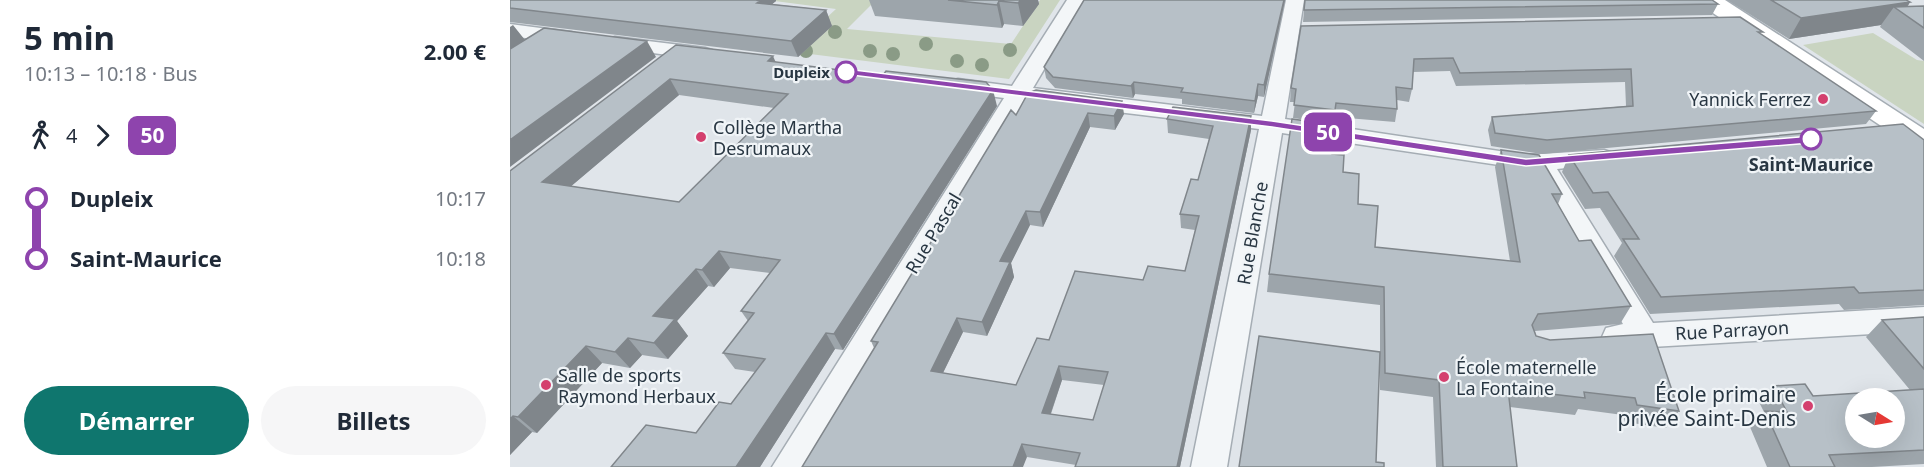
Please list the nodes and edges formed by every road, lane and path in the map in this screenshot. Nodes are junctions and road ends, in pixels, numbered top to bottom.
1 (1076, 0) edge
2 (1295, 0) edge
3 (1706, 11) edge
4 (510, 30) edge
5 (550, 35) junction
6 (526, 50) edge
7 (680, 51) junction
8 (728, 57) edge
9 (651, 73) edge
10 (939, 83) edge
11 (1018, 93) junction
12 (1272, 124) junction
13 (1870, 134) edge
14 (1915, 136) edge
15 (1621, 156) edge
16 (1542, 164) junction
17 (1924, 319) edge
18 (1645, 335) junction
19 (1587, 339) edge
20 (790, 467) edge
21 (1209, 467) edge

1 - 11 street, Rue Pascal
2 - 12 street, Rue Blanche
3 - 14 main road
4 - 5 street
5 - 6 street
5 - 7 street
7 - 8 street
7 - 9 street
10 - 11 street
11 - 12 street
11 - 20 street, Rue Pascal
12 - 16 street
12 - 21 street, Rue Blanche
13 - 14 street
15 - 16 street
16 - 18 street
17 - 18 street, Rue Parrayon
18 - 19 street, Rue Parrayon

